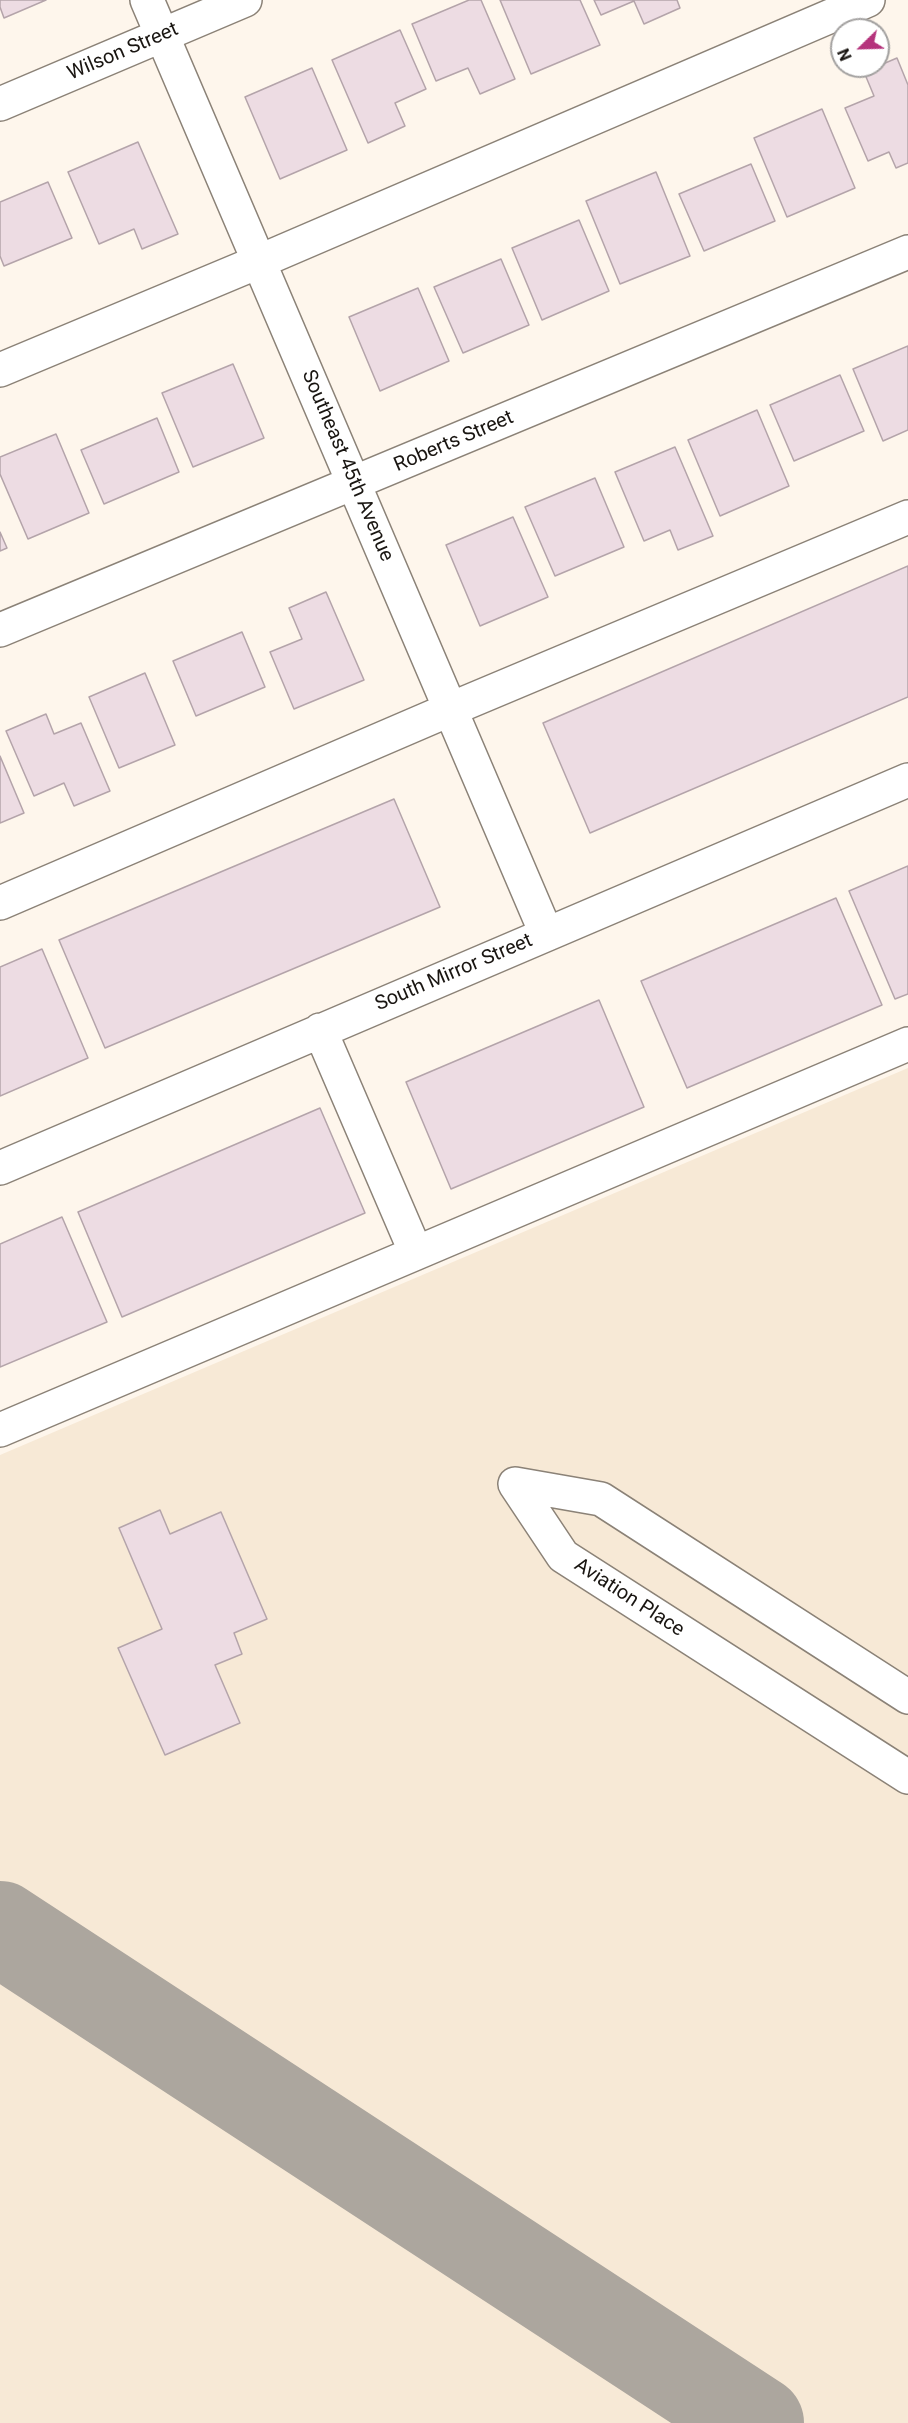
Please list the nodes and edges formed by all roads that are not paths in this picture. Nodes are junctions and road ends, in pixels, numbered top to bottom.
1 (147, 0) edge
2 (245, 0) edge
3 (868, 0) edge
4 (162, 36) junction
5 (0, 104) edge
6 (908, 252) edge
7 (258, 262) junction
8 (0, 370) edge
9 (355, 483) junction
10 (908, 517) edge
11 (0, 630) edge
12 (451, 709) junction
13 (908, 780) edge
14 (0, 903) edge
15 (546, 933) junction
16 (320, 1030) junction
17 (908, 1044) edge
18 (0, 1168) edge
19 (416, 1253) junction
20 (0, 1430) edge
21 (908, 1697) edge
22 (908, 1776) edge

1 - 4 street, Southeast 45th Avenue
2 - 4 street, Wilson Street
3 - 7 street
4 - 5 street, Wilson Street
4 - 7 street, Southeast 45th Avenue
6 - 9 street, Roberts Street
7 - 8 street
7 - 9 street, Southeast 45th Avenue
9 - 11 street, Roberts Street
9 - 12 street, Southeast 45th Avenue
10 - 12 street
12 - 14 street
12 - 15 street, Southeast 45th Avenue
13 - 15 street, South Mirror Street
15 - 16 street, South Mirror Street
16 - 18 street, South Mirror Street
16 - 19 street
17 - 19 street
19 - 20 street
21 - 22 street, Aviation Place

